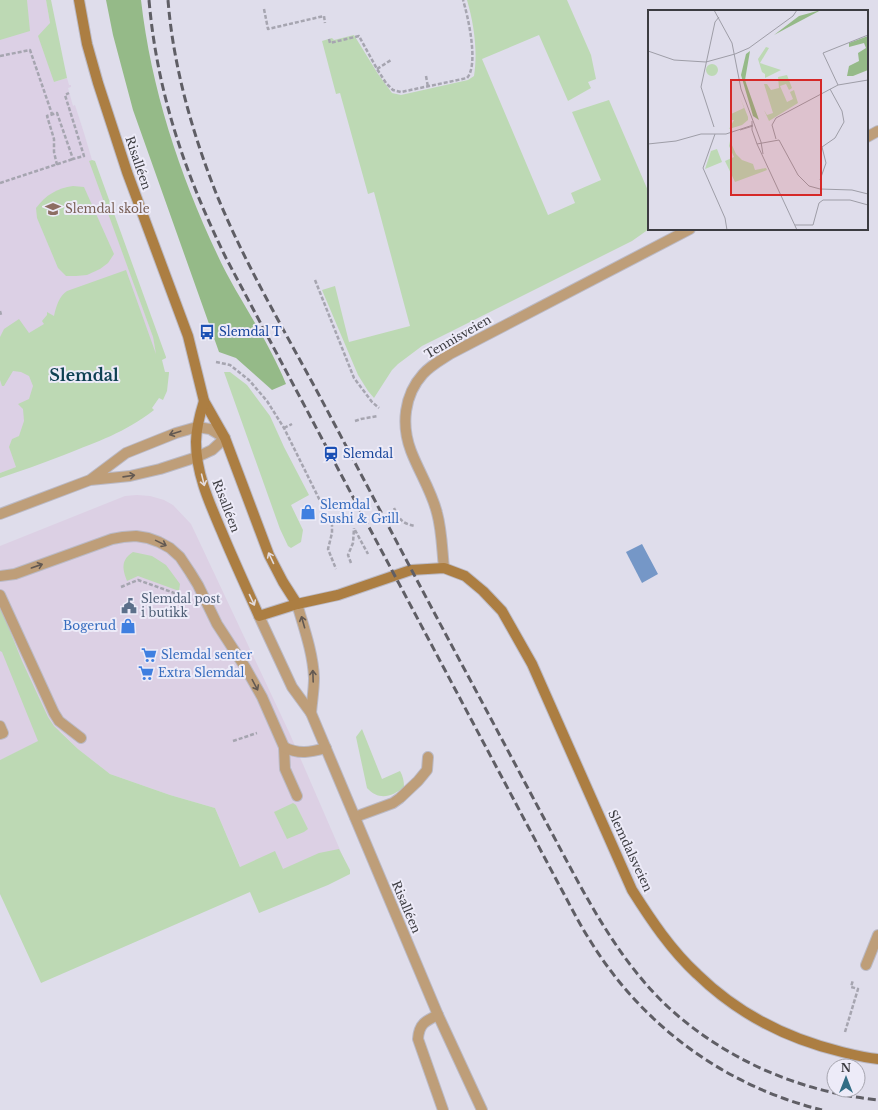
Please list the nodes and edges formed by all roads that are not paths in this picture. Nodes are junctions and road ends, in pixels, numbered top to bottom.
1 (78, 0) edge
2 (878, 131) edge
3 (868, 136) edge
4 (688, 230) edge
5 (204, 401) junction
6 (197, 427) junction
7 (225, 438) junction
8 (197, 457) junction
9 (90, 480) junction
10 (0, 514) edge
11 (444, 568) junction
12 (0, 576) edge
13 (0, 595) edge
14 (298, 604) junction
15 (259, 616) junction
16 (311, 713) junction
17 (0, 726) edge
18 (0, 734) edge
19 (81, 738) dead end
20 (284, 747) junction
21 (326, 748) junction
22 (428, 757) dead end
23 (297, 796) dead end
24 (355, 817) junction
25 (878, 935) edge
26 (866, 965) road end
27 (438, 1015) junction
28 (878, 1059) edge
29 (443, 1110) edge
30 (482, 1110) edge

1 - 5 main road, Risalléen
2 - 3 street
4 - 11 street, Tennisveien
5 - 6 main road, Risalléen
5 - 7 main road, Risalléen
6 - 7 street
6 - 8 main road, Risalléen
6 -> 9 street
7 - 8 street
14 -> 7 main road, Risalléen
9 -> 8 street
8 -> 15 main road, Risalléen
9 - 10 street
11 - 14 main road
11 - 28 main road, Slemdalsveien
12 -> 20 street
13 - 19 street
14 - 15 main road
16 -> 14 street, Risalléen
15 - 16 street, Risalléen
16 - 21 street, Risalléen
17 - 18 street
20 - 21 street
20 - 23 street
21 - 24 street, Risalléen
22 - 24 street
24 - 27 street, Risalléen
25 - 26 street
27 - 29 street
27 - 30 street, Risalléen

